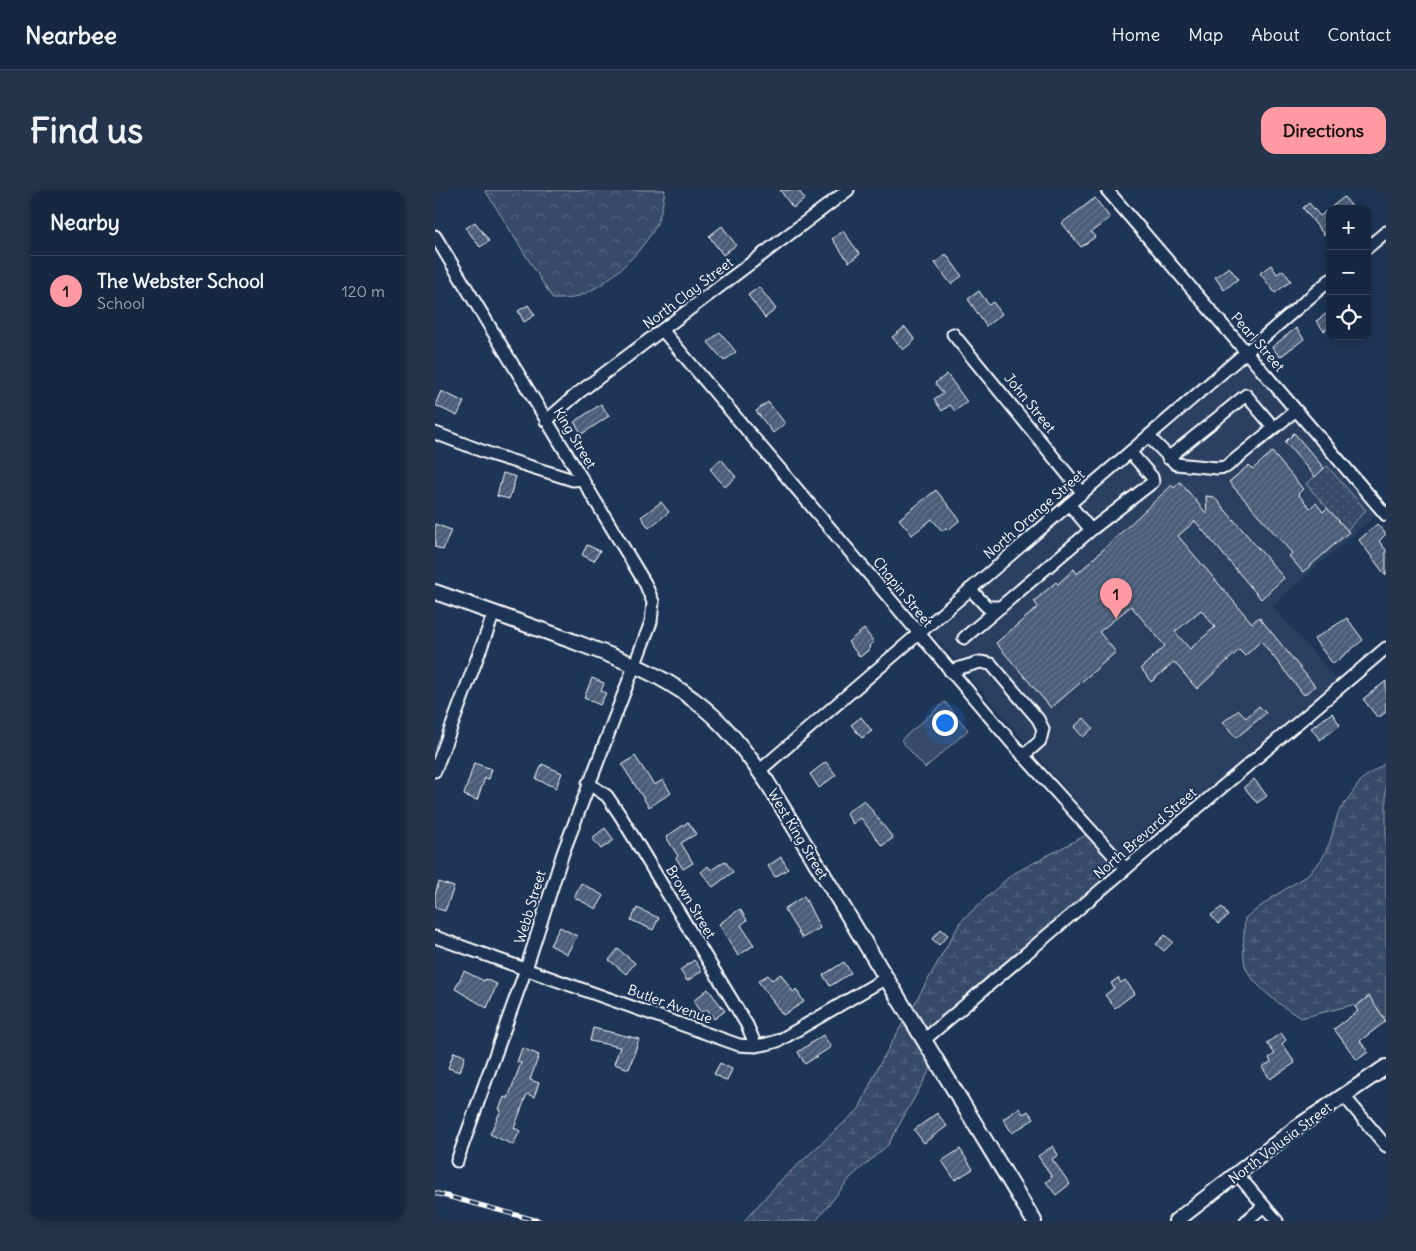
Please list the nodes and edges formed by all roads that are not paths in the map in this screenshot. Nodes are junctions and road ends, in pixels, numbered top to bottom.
1 (848, 190) edge
2 (1107, 190) edge
3 (1386, 232) edge
4 (436, 240) edge
5 (1371, 245) edge
6 (1326, 283) edge
7 (663, 331) junction
8 (953, 334) dead end
9 (1247, 352) junction
10 (1296, 410) junction
11 (546, 420) junction
12 (1274, 428) junction
13 (435, 433) edge
14 (1148, 436) junction
15 (1130, 452) junction
16 (1168, 458) junction
17 (582, 480) junction
18 (1082, 492) junction
19 (1069, 504) junction
20 (1386, 515) edge
21 (1091, 530) junction
22 (970, 589) junction
23 (435, 592) edge
24 (1001, 607) junction
25 (493, 613) junction
26 (918, 634) junction
27 (964, 638) dead end
28 (1386, 648) edge
29 (635, 664) junction
30 (950, 671) junction
31 (1023, 756) junction
32 (435, 771) edge
33 (759, 771) junction
34 (588, 782) junction
35 (1126, 869) junction
36 (435, 937) edge
37 (526, 969) junction
38 (886, 978) junction
39 (924, 1040) junction
40 (756, 1046) junction
41 (1386, 1067) edge
42 (1344, 1096) junction
43 (1386, 1146) edge
44 (457, 1161) dead end
45 (1237, 1174) junction
46 (1264, 1206) junction
47 (1034, 1221) edge
48 (1176, 1221) edge
49 (1246, 1221) edge
50 (1277, 1221) edge

1 - 7 street, North Clay Street
2 - 9 street, Pearl Street
3 - 5 street
4 - 11 street, King Street
6 - 9 street, North Orange Street
7 - 11 street, North Clay Street
7 - 26 street, Chapin Street
8 - 18 street, John Street
9 - 10 street, Pearl Street
9 - 14 street, North Orange Street
10 - 12 street
10 - 20 street, Pearl Street
11 - 17 street, King Street
12 - 16 street
12 - 16 street
13 - 17 street
14 - 15 street, North Orange Street
14 - 16 street
15 - 18 street, North Orange Street
15 - 21 street
17 - 29 street, King Street
18 - 19 street, North Orange Street
19 - 21 street
19 - 22 street, North Orange Street
21 - 24 street
22 - 24 street
22 - 26 street, North Orange Street
23 - 25 main road, West King Street
24 - 27 street
25 - 29 main road, West King Street
25 - 32 street
26 - 30 street, Chapin Street
26 - 33 street, North Orange Street
28 - 35 street, North Brevard Street
29 - 33 main road, West King Street
29 - 34 street, Webb Street
30 - 31 street, Chapin Street
30 - 31 street
31 - 35 street, Chapin Street
33 - 38 main road, West King Street
34 - 37 street, Webb Street
34 - 40 street, Brown Street
35 - 39 street, North Brevard Street
36 - 37 street, Butler Avenue
37 - 40 street, Butler Avenue
37 - 44 street, Webb Street
38 - 39 main road, West King Street
38 - 40 street, Butler Avenue
39 - 47 main road, West King Street
41 - 42 main road, North Volusia Street
42 - 43 street
42 - 45 main road, North Volusia Street
45 - 46 street
45 - 48 main road, North Volusia Street
46 - 49 street
46 - 50 street

